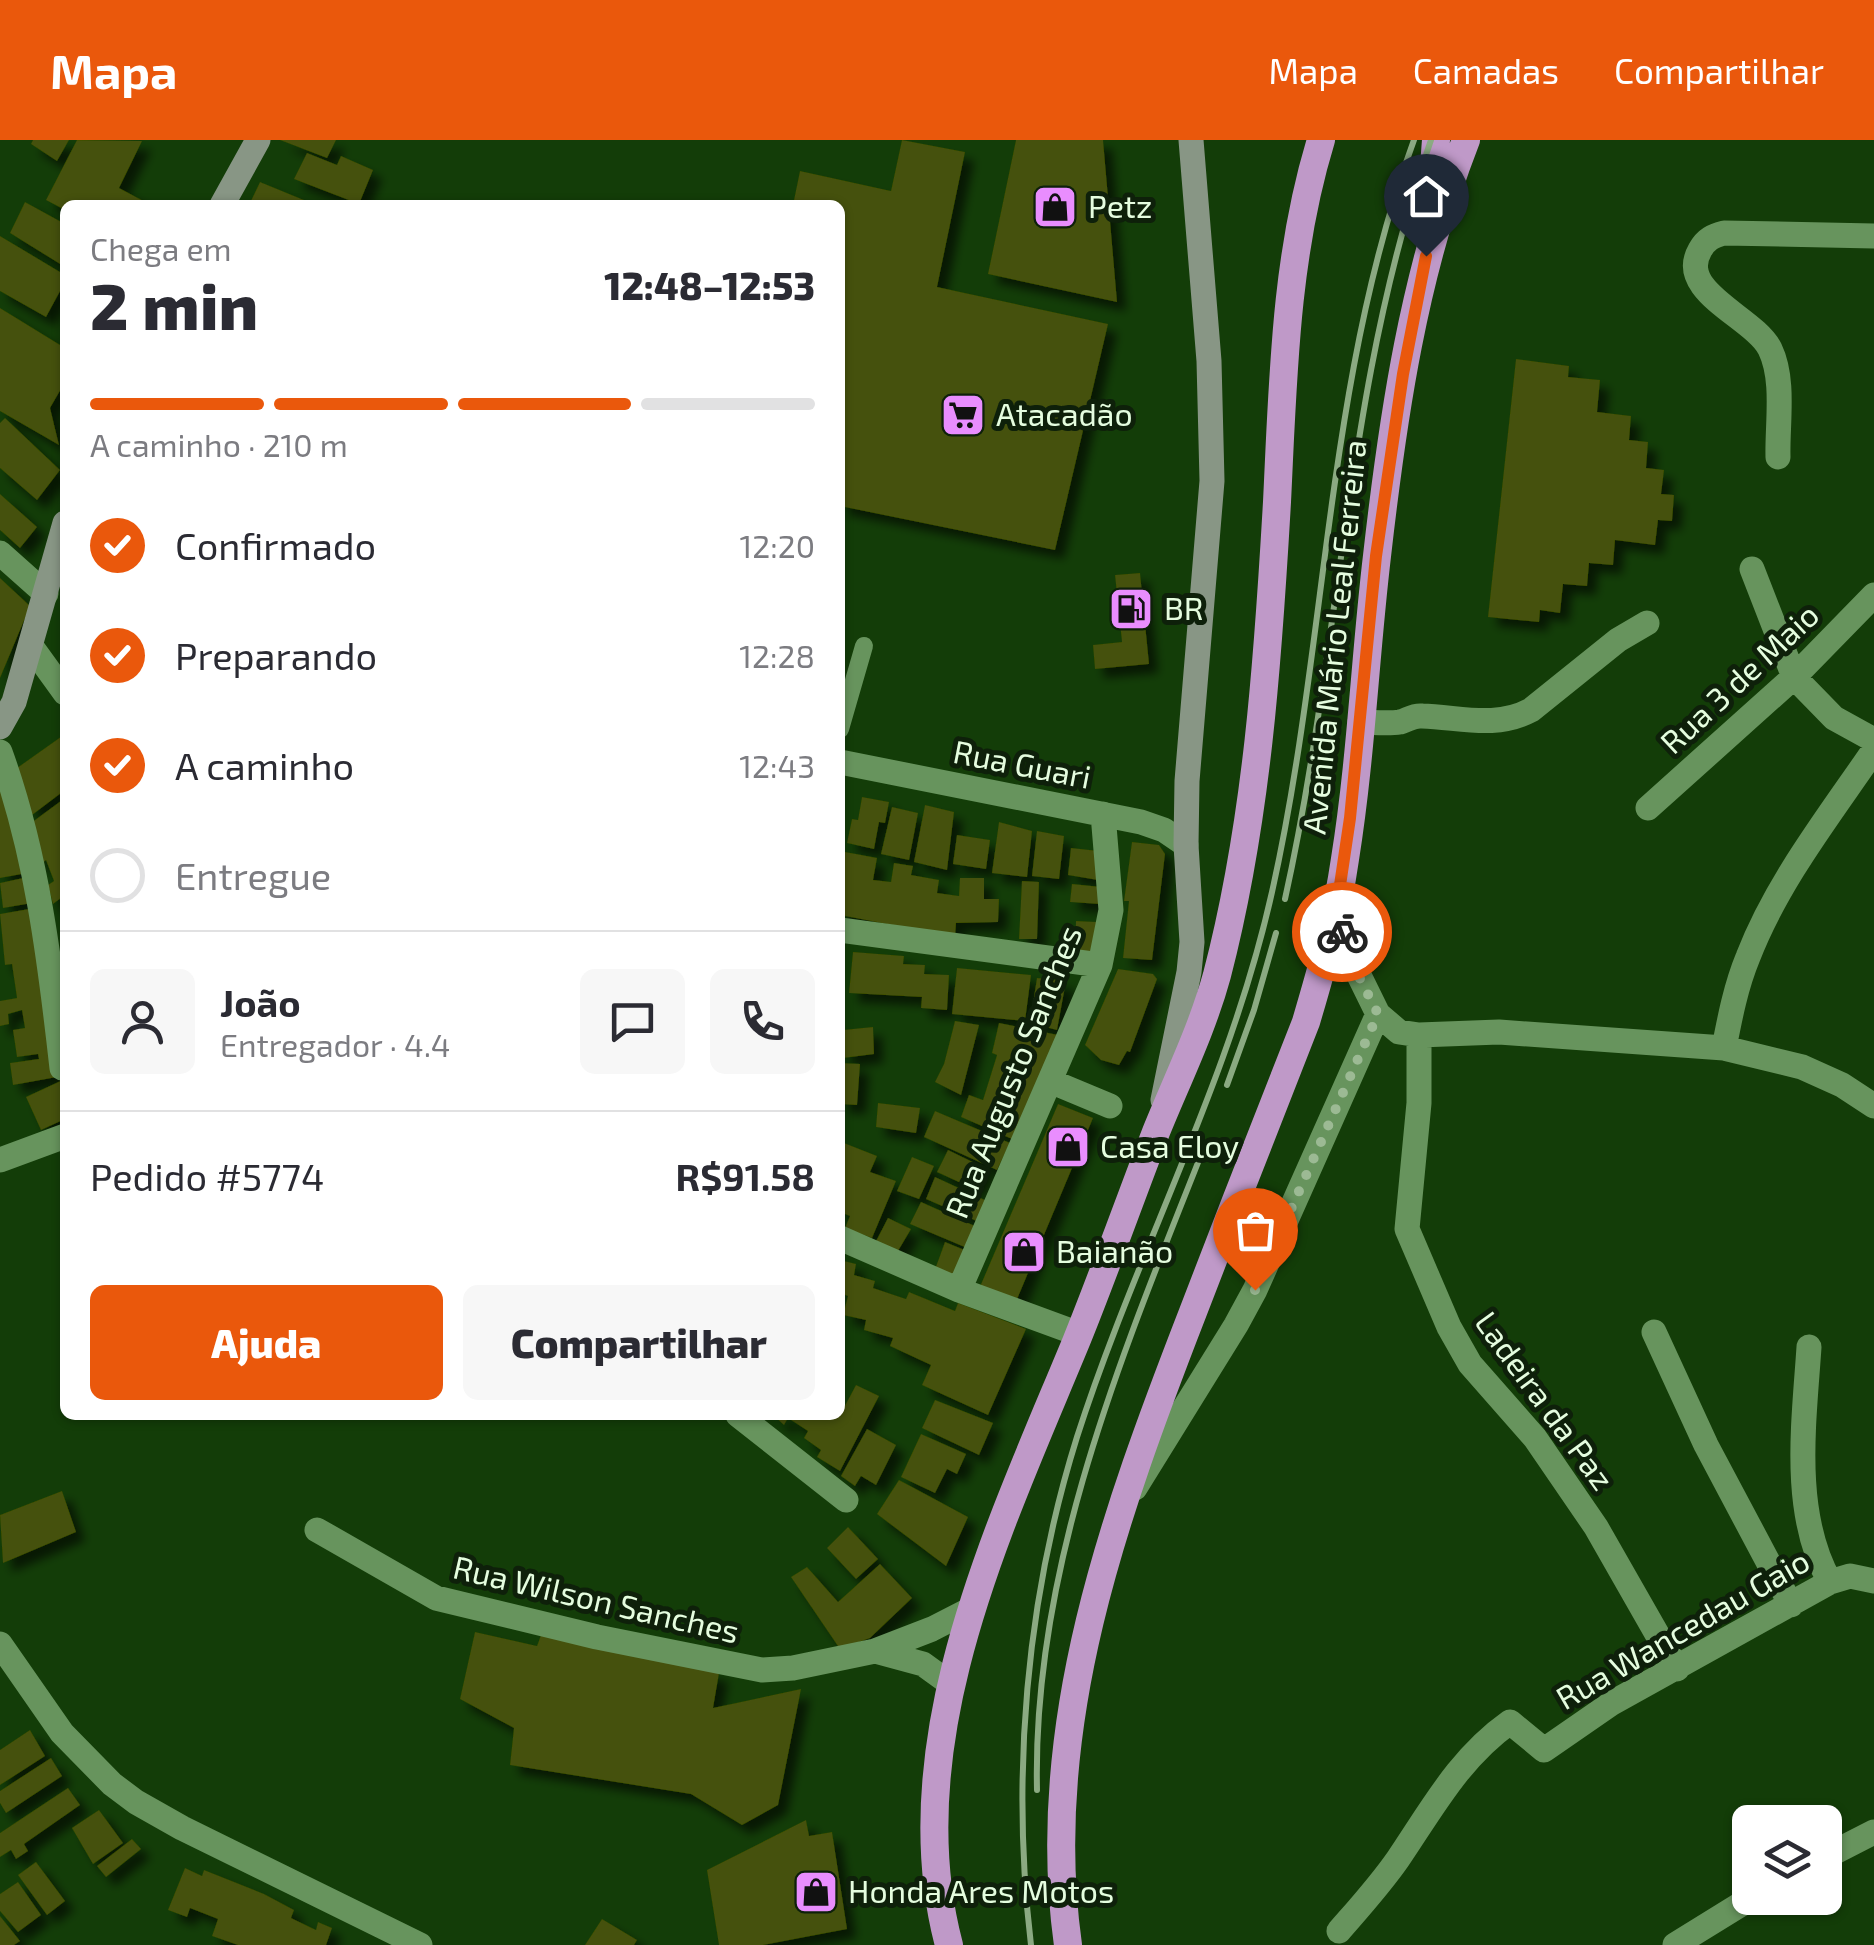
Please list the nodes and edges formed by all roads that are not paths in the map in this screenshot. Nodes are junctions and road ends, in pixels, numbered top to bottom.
1 (1192, 140) edge
2 (1321, 140) edge
3 (1436, 140) edge
4 (1466, 140) edge
5 (252, 142) edge
6 (224, 200) edge
7 (1874, 236) edge
8 (1426, 256) junction
9 (1778, 457) dead end
10 (60, 542) edge
11 (0, 552) edge
12 (1752, 568) dead end
13 (46, 594) junction
14 (1874, 595) edge
15 (1648, 623) dead end
16 (31, 646) junction
17 (864, 646) dead end
18 (1794, 677) junction
19 (60, 686) edge
20 (845, 712) edge
21 (1360, 722) junction
22 (0, 727) edge
23 (1874, 740) edge
24 (1874, 750) edge
25 (0, 752) edge
26 (845, 763) edge
27 (1648, 808) dead end
28 (1103, 814) junction
29 (1186, 846) junction
30 (1336, 912) junction
31 (845, 931) edge
32 (1100, 965) junction
33 (1378, 1014) junction
34 (1419, 1036) junction
35 (1724, 1048) junction
36 (60, 1053) edge
37 (1050, 1081) junction
38 (1110, 1106) dead end
39 (1874, 1106) edge
40 (1158, 1126) junction
41 (60, 1138) edge
42 (0, 1160) edge
43 (845, 1240) edge
44 (960, 1290) junction
45 (1654, 1332) dead end
46 (1079, 1334) junction
47 (1810, 1346) dead end
48 (744, 1420) edge
49 (846, 1500) dead end
50 (1119, 1514) junction
51 (318, 1530) dead end
52 (1874, 1580) edge
53 (1830, 1582) junction
54 (1791, 1605) junction
55 (971, 1609) junction
56 (0, 1644) edge
57 (876, 1650) junction
58 (1677, 1669) junction
59 (952, 1685) junction
60 (1874, 1832) edge
61 (1842, 1848) edge
62 (1732, 1909) edge
63 (1338, 1931) dead end
64 (420, 1945) edge
65 (948, 1945) edge
66 (1068, 1945) edge
67 (1675, 1945) edge

1 - 29 main road, Avenida Mário Leal Ferreira
2 - 40 highway, Avenida Mário Leal Ferreira
3 - 8 highway
4 - 8 highway, Avenida Mário Leal Ferreira
5 - 6 main road
7 - 9 street
8 - 21 highway, Avenida Mário Leal Ferreira
10 - 13 main road
11 - 13 street
12 - 18 street
13 - 16 main road
14 - 18 street, Rua 3 de Maio
15 - 21 street
16 - 19 street
16 - 22 main road
17 - 20 street
18 - 23 street
18 - 27 street, Rua 3 de Maio
21 - 30 highway, Avenida Mário Leal Ferreira
24 - 35 street
25 - 36 street
26 - 28 street, Rua Guari
28 - 29 street, Rua Guari
28 - 32 street, Rua Augusto Sanches
29 - 40 main road, Avenida Mário Leal Ferreira
30 - 33 street
30 - 50 highway, Avenida Mário Leal Ferreira
31 - 32 street
32 - 37 street, Rua Augusto Sanches
33 - 34 street
33 - 50 street
34 - 35 street
34 - 58 street, Ladeira da Paz
35 - 39 street
37 - 38 street
37 - 44 street, Rua Augusto Sanches
40 - 46 highway, Avenida Mário Leal Ferreira
41 - 42 street
43 - 44 street
44 - 46 street
45 - 54 street
46 - 55 highway, Avenida Mário Leal Ferreira
47 - 53 street
48 - 49 street
50 - 66 highway, Avenida Mário Leal Ferreira
51 - 57 street, Rua Wilson Sanches
52 - 53 street, Rua Wancedau Gaio
53 - 54 street, Rua Wancedau Gaio
54 - 58 street, Rua Wancedau Gaio
55 - 57 street, Rua Wilson Sanches
55 - 59 highway, Avenida Mário Leal Ferreira
56 - 64 street
57 - 59 street, Rua Wilson Sanches
58 - 63 street, Rua Wancedau Gaio
59 - 65 highway, Avenida Mário Leal Ferreira
60 - 61 street
62 - 67 street

